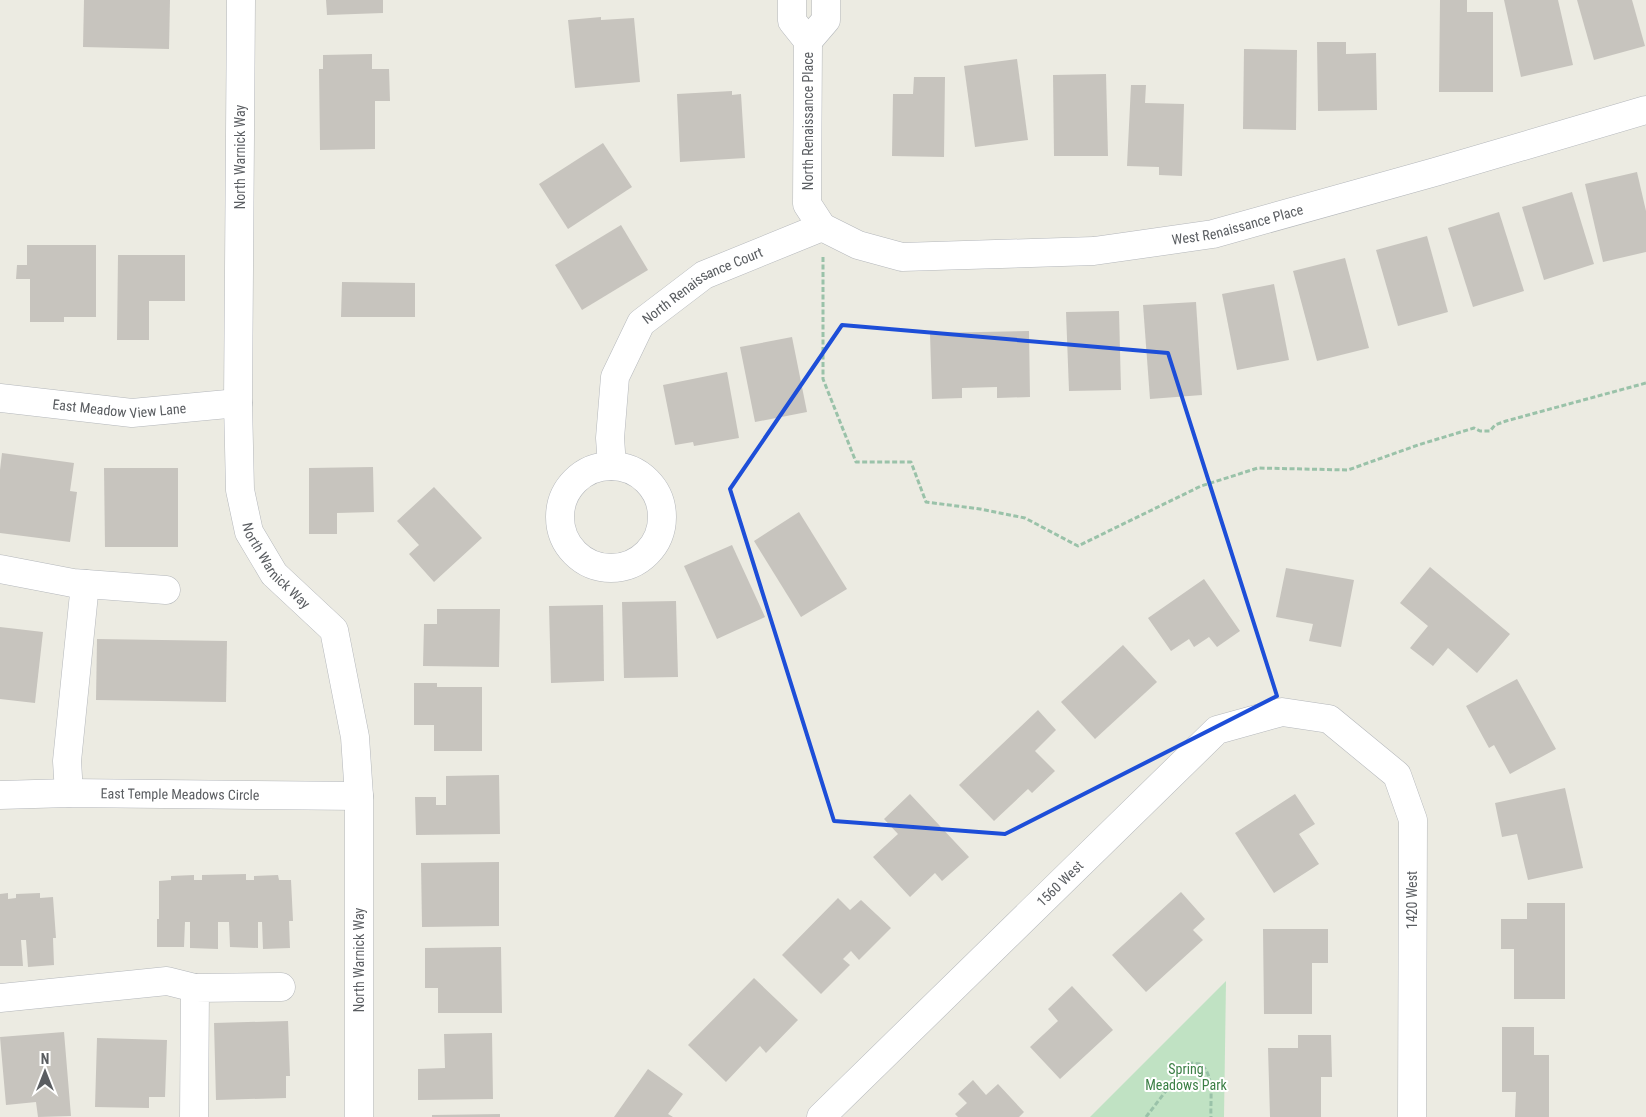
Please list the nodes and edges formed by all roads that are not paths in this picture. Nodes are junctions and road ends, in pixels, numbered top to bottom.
1 (241, 0) edge
2 (792, 0) edge
3 (826, 0) edge
4 (808, 41) junction
5 (1646, 110) edge
6 (822, 227) junction
7 (0, 398) edge
8 (238, 403) junction
9 (612, 466) dead end
10 (0, 569) edge
11 (85, 584) junction
12 (166, 590) dead end
13 (1329, 719) joint
14 (69, 794) junction
15 (0, 795) edge
16 (359, 796) junction
17 (281, 987) dead end
18 (195, 988) junction
19 (0, 998) edge
20 (194, 1117) edge
21 (358, 1117) edge
22 (821, 1117) edge
23 (1412, 1117) edge

1 - 8 street, North Warnick Way
2 - 4 street, North Renaissance Place
3 - 4 street, North Renaissance Place
4 - 6 street, North Renaissance Place
5 - 6 street, West Renaissance Place
6 - 9 street, North Renaissance Court
7 - 8 street, East Meadow View Lane
8 - 16 street, North Warnick Way
10 - 11 street
11 - 12 street
11 - 14 street
13 - 22 street, 1560 West
13 - 23 street, 1420 West
14 - 15 street, East Temple Meadows Circle
14 - 16 street, East Temple Meadows Circle
16 - 21 street, North Warnick Way
17 - 18 street
18 - 19 street
18 - 20 street

